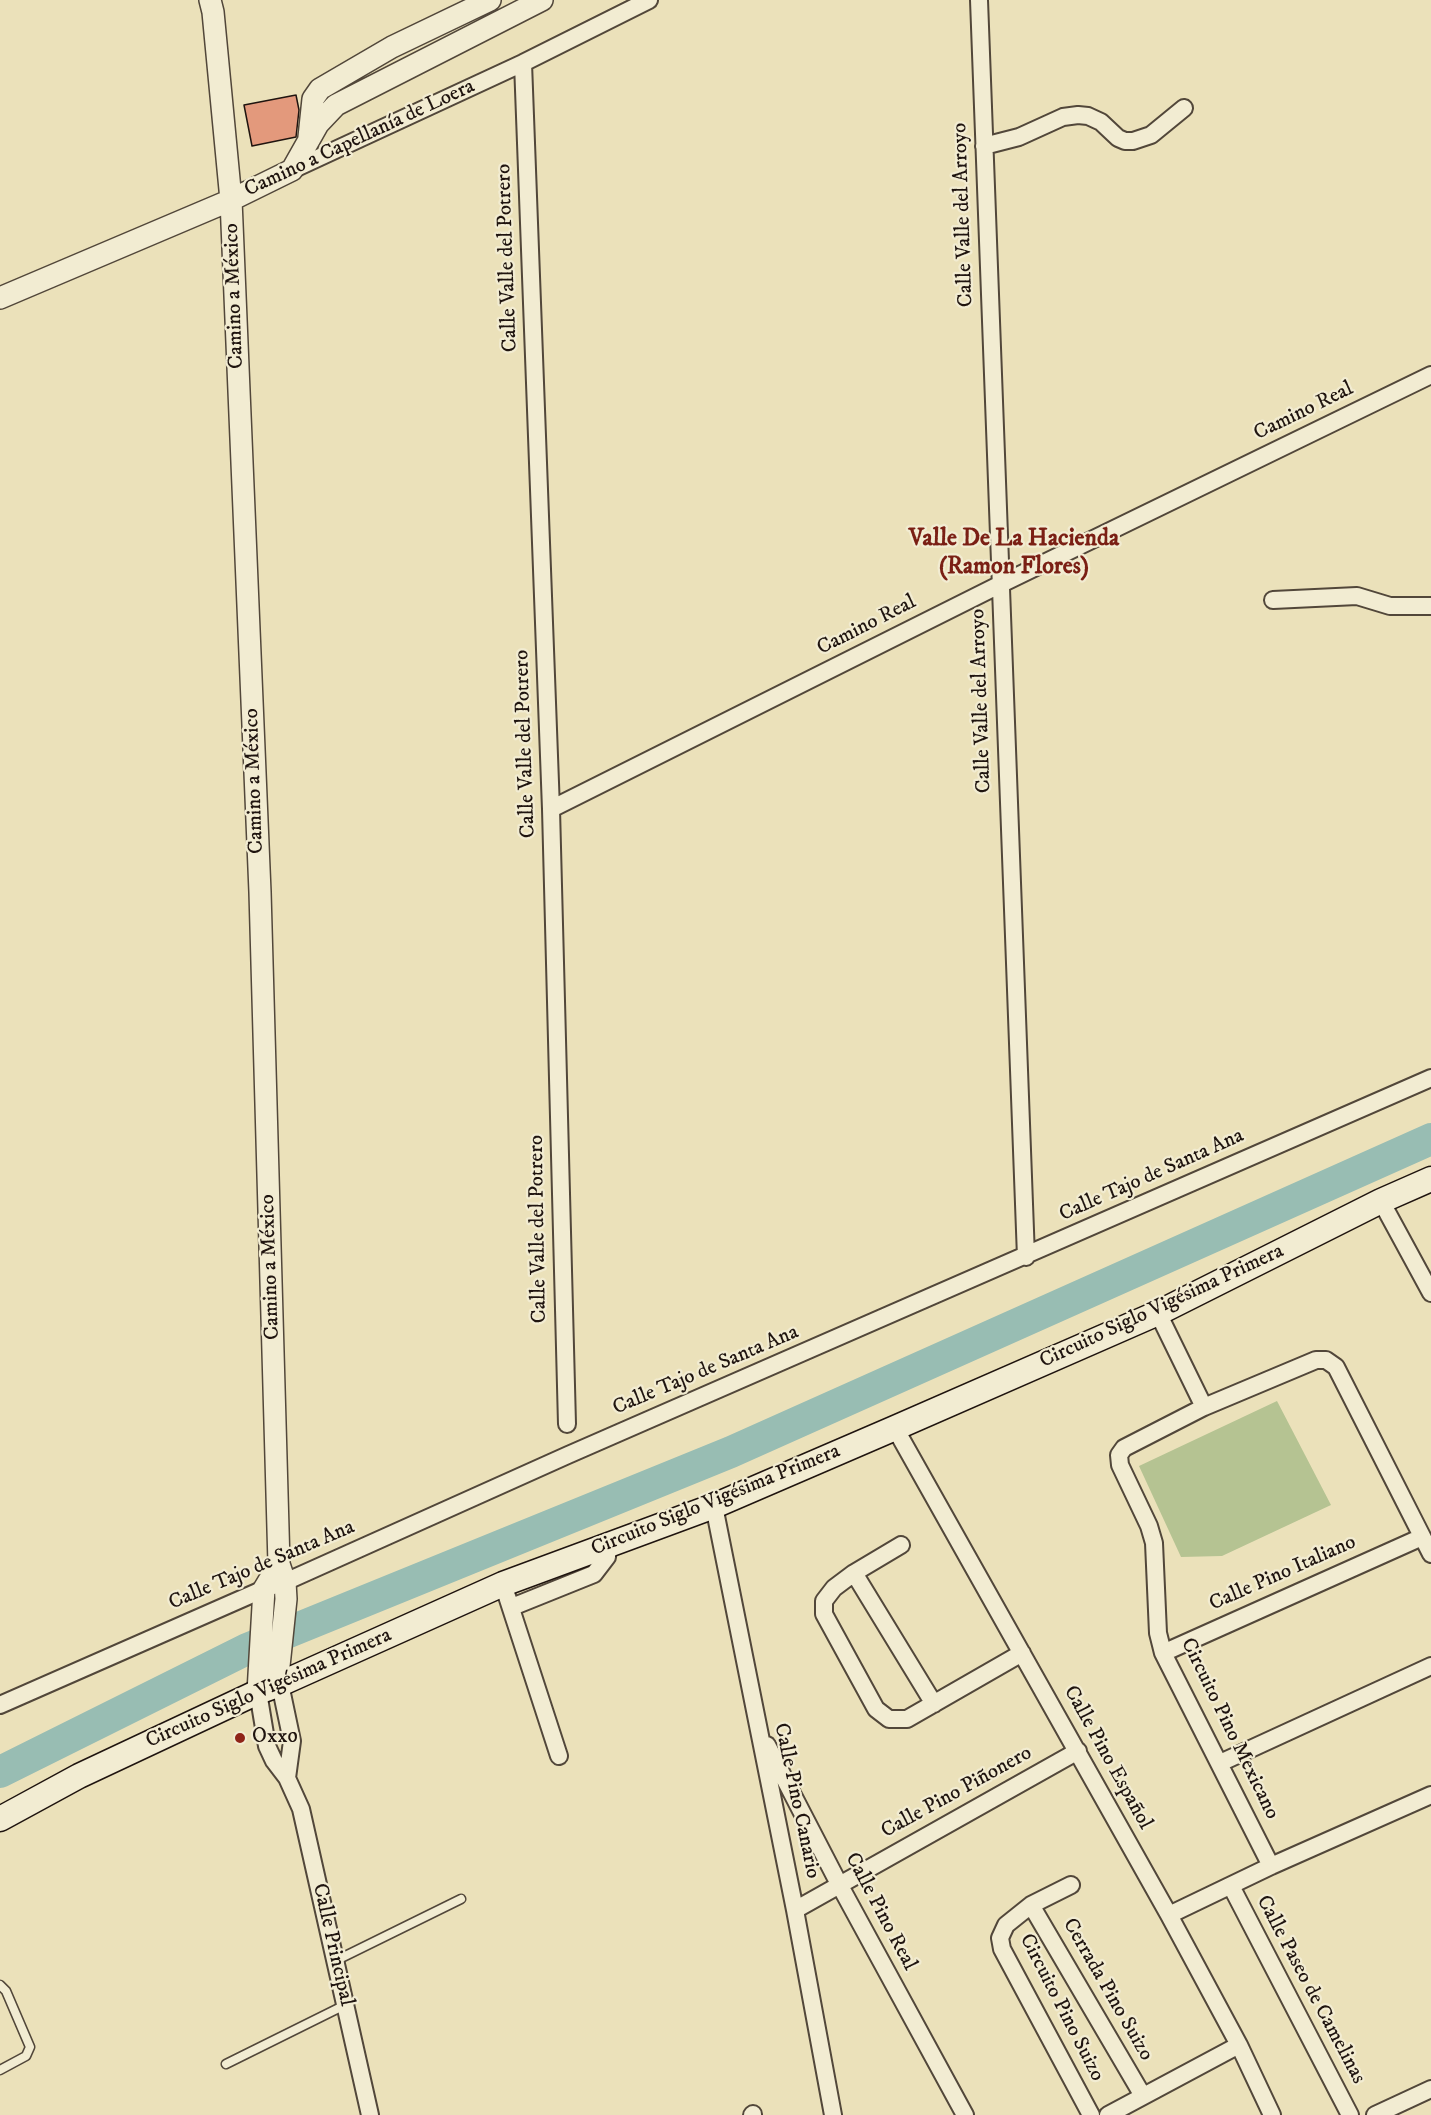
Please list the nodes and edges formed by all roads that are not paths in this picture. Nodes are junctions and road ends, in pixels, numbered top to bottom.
1 (490, 0) edge
2 (542, 0) edge
3 (649, 0) edge
4 (979, 0) edge
5 (213, 4) edge
6 (523, 63) junction
7 (1184, 108) dead end
8 (309, 140) junction
9 (984, 146) junction
10 (292, 170) junction
11 (231, 200) junction
12 (0, 298) edge
13 (1431, 375) edge
14 (999, 585) junction
15 (1273, 600) dead end
16 (1431, 606) edge
17 (551, 809) junction
18 (1431, 1078) edge
19 (1431, 1179) edge
20 (1381, 1201) junction
21 (1026, 1257) junction
22 (1431, 1293) edge
23 (1158, 1312) junction
24 (1204, 1407) junction
25 (567, 1424) dead end
26 (895, 1428) junction
27 (714, 1506) junction
28 (1422, 1537) junction
29 (608, 1544) junction
30 (901, 1545) dead end
31 (1431, 1554) edge
32 (854, 1573) junction
33 (283, 1582) junction
34 (504, 1584) junction
35 (263, 1594) junction
36 (512, 1608) junction
37 (1022, 1653) junction
38 (1163, 1653) junction
39 (1431, 1666) edge
40 (269, 1678) junction
41 (934, 1704) junction
42 (0, 1705) edge
43 (758, 1728) junction
44 (1078, 1751) junction
45 (559, 1756) dead end
46 (1220, 1762) junction
47 (287, 1778) junction
48 (1431, 1795) edge
49 (0, 1819) edge
50 (1271, 1866) junction
51 (839, 1884) junction
52 (1071, 1885) dead end
53 (1231, 1886) junction
54 (461, 1899) dead end
55 (1031, 1905) junction
56 (795, 1910) junction
57 (1168, 1915) junction
58 (335, 1961) junction
59 (0, 1985) edge
60 (345, 2005) junction
61 (1239, 2045) junction
62 (226, 2064) dead end
63 (0, 2070) edge
64 (1431, 2089) edge
65 (1143, 2096) junction
66 (834, 2112) edge
67 (370, 2115) edge
68 (965, 2115) edge
69 (1091, 2115) edge
70 (1108, 2115) edge
71 (1272, 2115) edge
72 (1350, 2115) edge
73 (1375, 2115) edge

1 - 8 street
2 - 8 street
3 - 6 street, Camino a Capellanía de Loera
4 - 9 street, Calle Valle del Arroyo
5 - 11 street, Camino a México
6 - 10 street, Camino a Capellanía de Loera
6 - 17 street, Calle Valle del Potrero
7 - 9 street
8 - 10 street
9 - 14 street, Calle Valle del Arroyo
10 - 11 street, Camino a Capellanía de Loera
11 - 12 street, Camino a Capellanía de Loera
11 - 33 street, Camino a México
13 - 14 street, Camino Real
14 - 17 street, Camino Real
14 - 21 street, Calle Valle del Arroyo
15 - 16 street
17 - 25 street, Calle Valle del Potrero
18 - 21 street, Calle Tajo de Santa Ana
19 - 20 main road, Circuito Siglo Vigésima Primera
20 - 22 street
20 - 23 main road, Circuito Siglo Vigésima Primera
21 - 33 street, Calle Tajo de Santa Ana
23 - 24 street
23 - 26 main road, Circuito Siglo Vigésima Primera
24 - 28 street, Circuito Pino Mexicano
24 - 38 street, Circuito Pino Mexicano
26 - 27 main road, Circuito Siglo Vigésima Primera
26 - 37 street, Calle Pino Español
27 - 29 main road, Circuito Siglo Vigésima Primera
27 - 43 street, Calle Pino Canario
28 - 31 street, Circuito Pino Mexicano
28 - 38 street, Calle Pino Italiano
29 - 34 main road, Circuito Siglo Vigésima Primera
29 - 36 street
30 - 32 street
32 - 41 street
32 - 41 street
33 - 35 street
33 - 40 street, Calle Principal
34 - 36 street
34 - 40 main road, Circuito Siglo Vigésima Primera
35 - 40 street, Calle Principal
35 - 42 street, Calle Tajo de Santa Ana
36 - 45 street
37 - 41 street
37 - 44 street, Calle Pino Español
38 - 46 street, Circuito Pino Mexicano
39 - 46 street
40 - 47 street, Calle Principal
40 - 47 street, Calle Principal
40 - 49 main road, Circuito Siglo Vigésima Primera
43 - 51 street, Calle Pino Real
43 - 56 street, Calle Pino Canario
44 - 51 street, Calle Pino Piñonero
44 - 57 street, Calle Pino Español
46 - 50 street, Circuito Pino Mexicano
47 - 58 street, Calle Principal
48 - 50 street
50 - 53 street
51 - 56 street, Calle Pino Piñonero
51 - 68 street, Calle Pino Real
52 - 55 street, Circuito Pino Suizo
53 - 57 street
53 - 72 street, Calle Paseo de Camelinas
54 - 58 lane
55 - 65 street, Cerrada Pino Suizo
55 - 69 street, Circuito Pino Suizo
56 - 66 street, Calle Pino Canario
57 - 61 street, Calle Pino Español
58 - 60 street, Calle Principal
59 - 63 lane
60 - 62 lane
60 - 67 street, Calle Principal
61 - 65 street
61 - 71 street, Calle Pino Español
64 - 73 street
65 - 70 street

